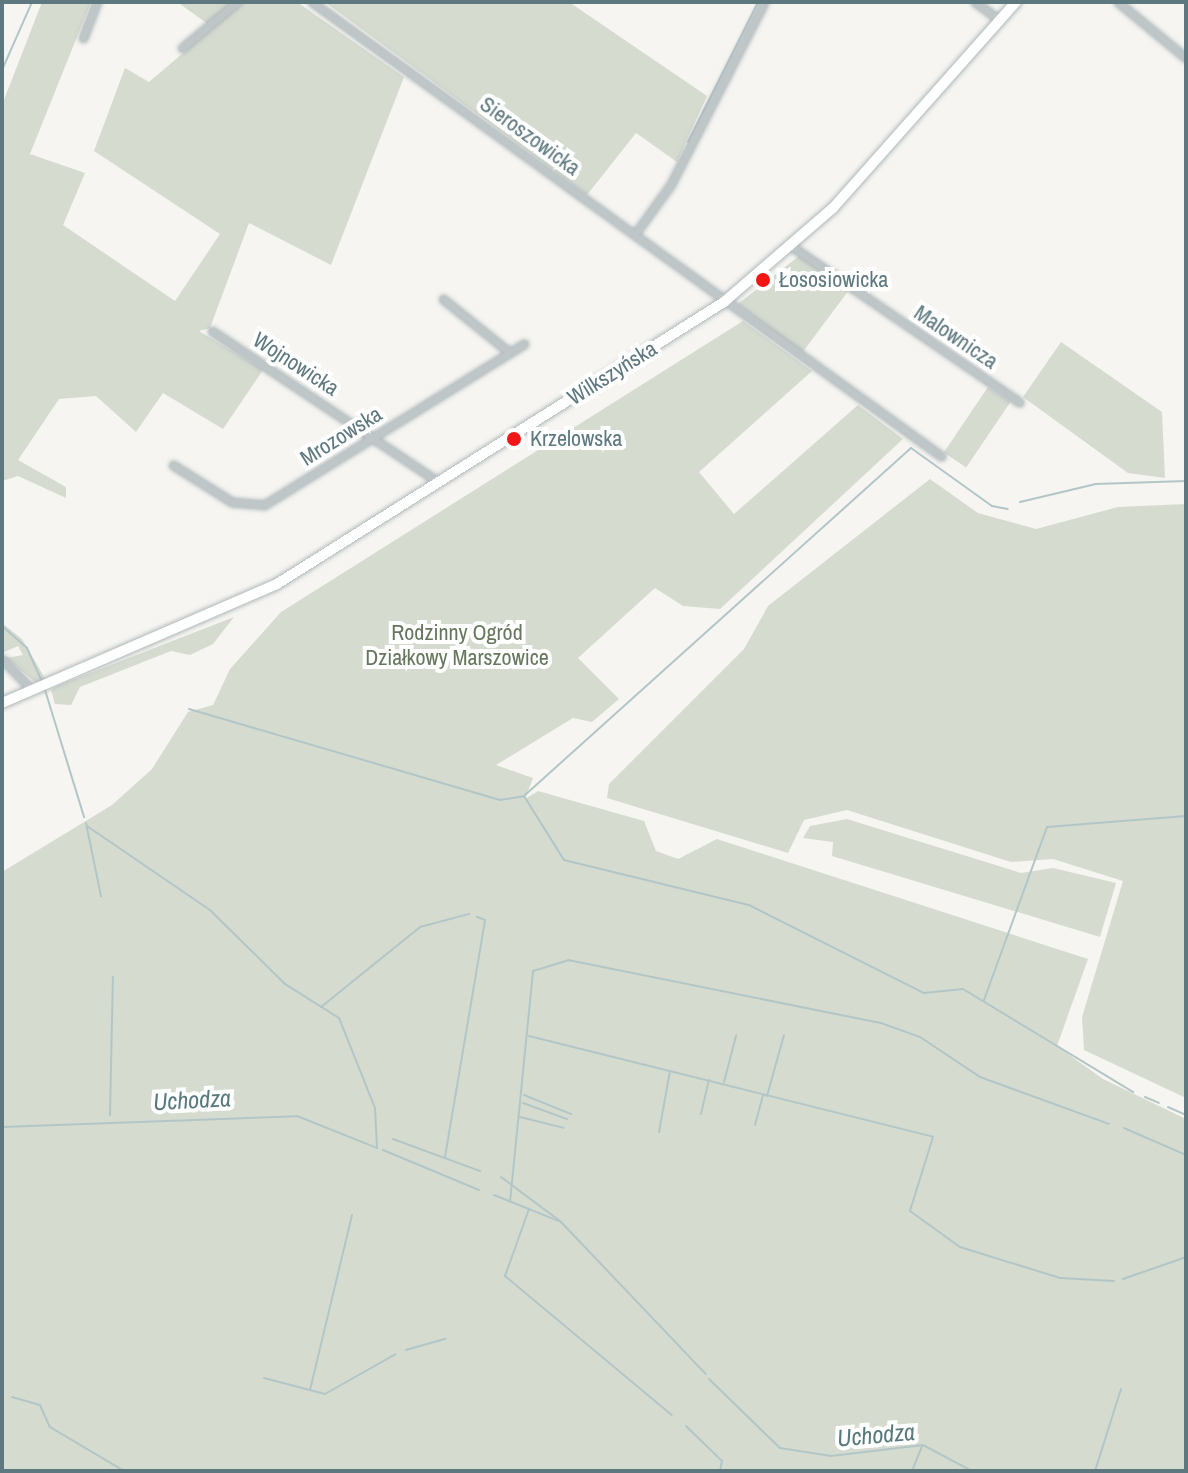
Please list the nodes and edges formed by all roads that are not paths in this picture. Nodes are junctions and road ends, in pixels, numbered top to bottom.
1 (97, 2) edge
2 (237, 2) edge
3 (312, 2) edge
4 (764, 2) edge
5 (975, 2) edge
6 (1016, 2) edge
7 (1118, 2) edge
8 (1000, 20) junction
9 (83, 38) dead end
10 (182, 48) dead end
11 (1186, 58) edge
12 (635, 234) junction
13 (794, 248) junction
14 (443, 299) dead end
15 (724, 302) junction
16 (212, 331) dead end
17 (524, 344) dead end
18 (509, 352) junction
19 (1019, 402) dead end
20 (374, 436) junction
21 (941, 456) dead end
22 (173, 465) dead end
23 (438, 482) junction
24 (2, 659) edge
25 (32, 690) junction
26 (2, 703) edge

1 - 9 street
2 - 10 street
3 - 12 street, Sieroszowicka
4 - 12 street
5 - 8 street
6 - 8 street, Wilkszyńska
7 - 11 street
8 - 13 street, Wilkszyńska
12 - 15 street, Sieroszowicka
13 - 15 street, Wilkszyńska
13 - 19 street, Malownicza
14 - 18 street
15 - 21 street
15 - 23 street, Wilkszyńska
16 - 20 street, Wojnowicka
17 - 18 street, Mrozowska
18 - 20 street, Mrozowska
20 - 22 street, Mrozowska
20 - 23 street, Wojnowicka
23 - 25 street, Wilkszyńska
24 - 25 street
25 - 26 street, Wilkszyńska

